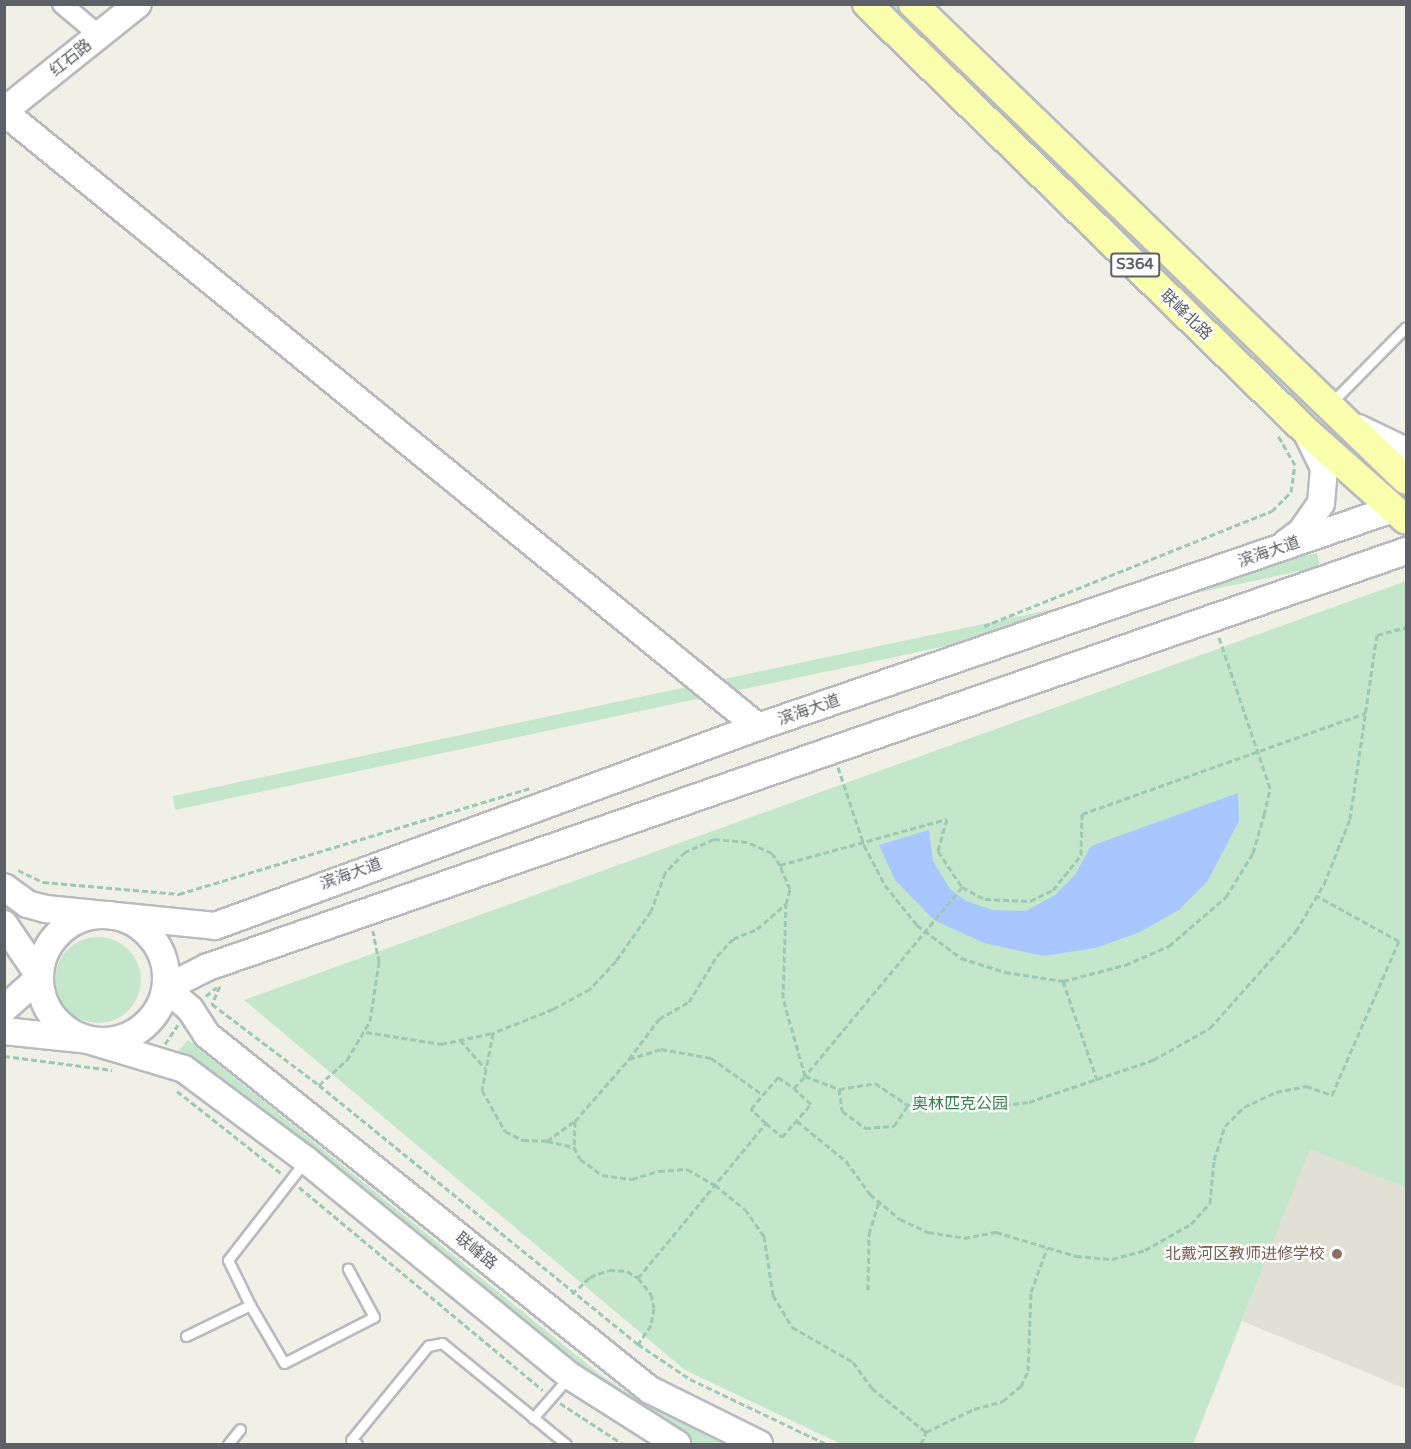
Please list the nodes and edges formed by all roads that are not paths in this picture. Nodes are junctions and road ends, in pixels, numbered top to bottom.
1 (62, 4) edge
2 (138, 4) edge
3 (867, 4) edge
4 (913, 4) edge
5 (99, 35) junction
6 (4, 112) edge
7 (1407, 327) edge
8 (1328, 406) junction
9 (1307, 432) junction
10 (1407, 451) edge
11 (1407, 480) edge
12 (1401, 511) edge
13 (1278, 549) junction
14 (1407, 552) edge
15 (758, 727) junction
16 (6, 877) edge
17 (107, 915) junction
18 (12, 934) edge
19 (40, 977) junction
20 (166, 988) junction
21 (4, 1008) edge
22 (4, 1031) edge
23 (88, 1040) junction
24 (306, 1160) junction
25 (348, 1269) dead end
26 (250, 1305) junction
27 (186, 1336) dead end
28 (570, 1376) junction
29 (533, 1418) junction
30 (240, 1429) dead end
31 (228, 1444) edge
32 (357, 1444) edge
33 (566, 1444) edge
34 (677, 1444) edge
35 (759, 1444) edge

1 - 5 street
2 - 5 main road, 红石路
3 - 9 main road, 联峰北路 / S364
4 - 8 main road, 联峰北路 / S364
5 - 6 main road, 红石路
6 - 15 main road
7 - 8 lane
8 - 10 main road
8 - 11 main road, 联峰北路 / S364
9 - 12 main road, 联峰北路 / S364
9 - 13 main road
12 - 13 main road, 滨海大道
13 - 15 main road, 滨海大道
14 - 20 main road
15 - 17 main road, 滨海大道
16 - 17 main road
17 - 19 main road
17 - 20 main road
18 - 19 main road
19 - 21 main road
19 - 23 main road
20 - 23 main road
20 - 35 main road, 联峰路
22 - 23 main road
23 - 24 main road
24 - 26 lane
24 - 28 main road
25 - 26 lane
26 - 27 lane
28 - 29 lane
28 - 34 main road
29 - 32 lane
29 - 33 lane
30 - 31 lane

